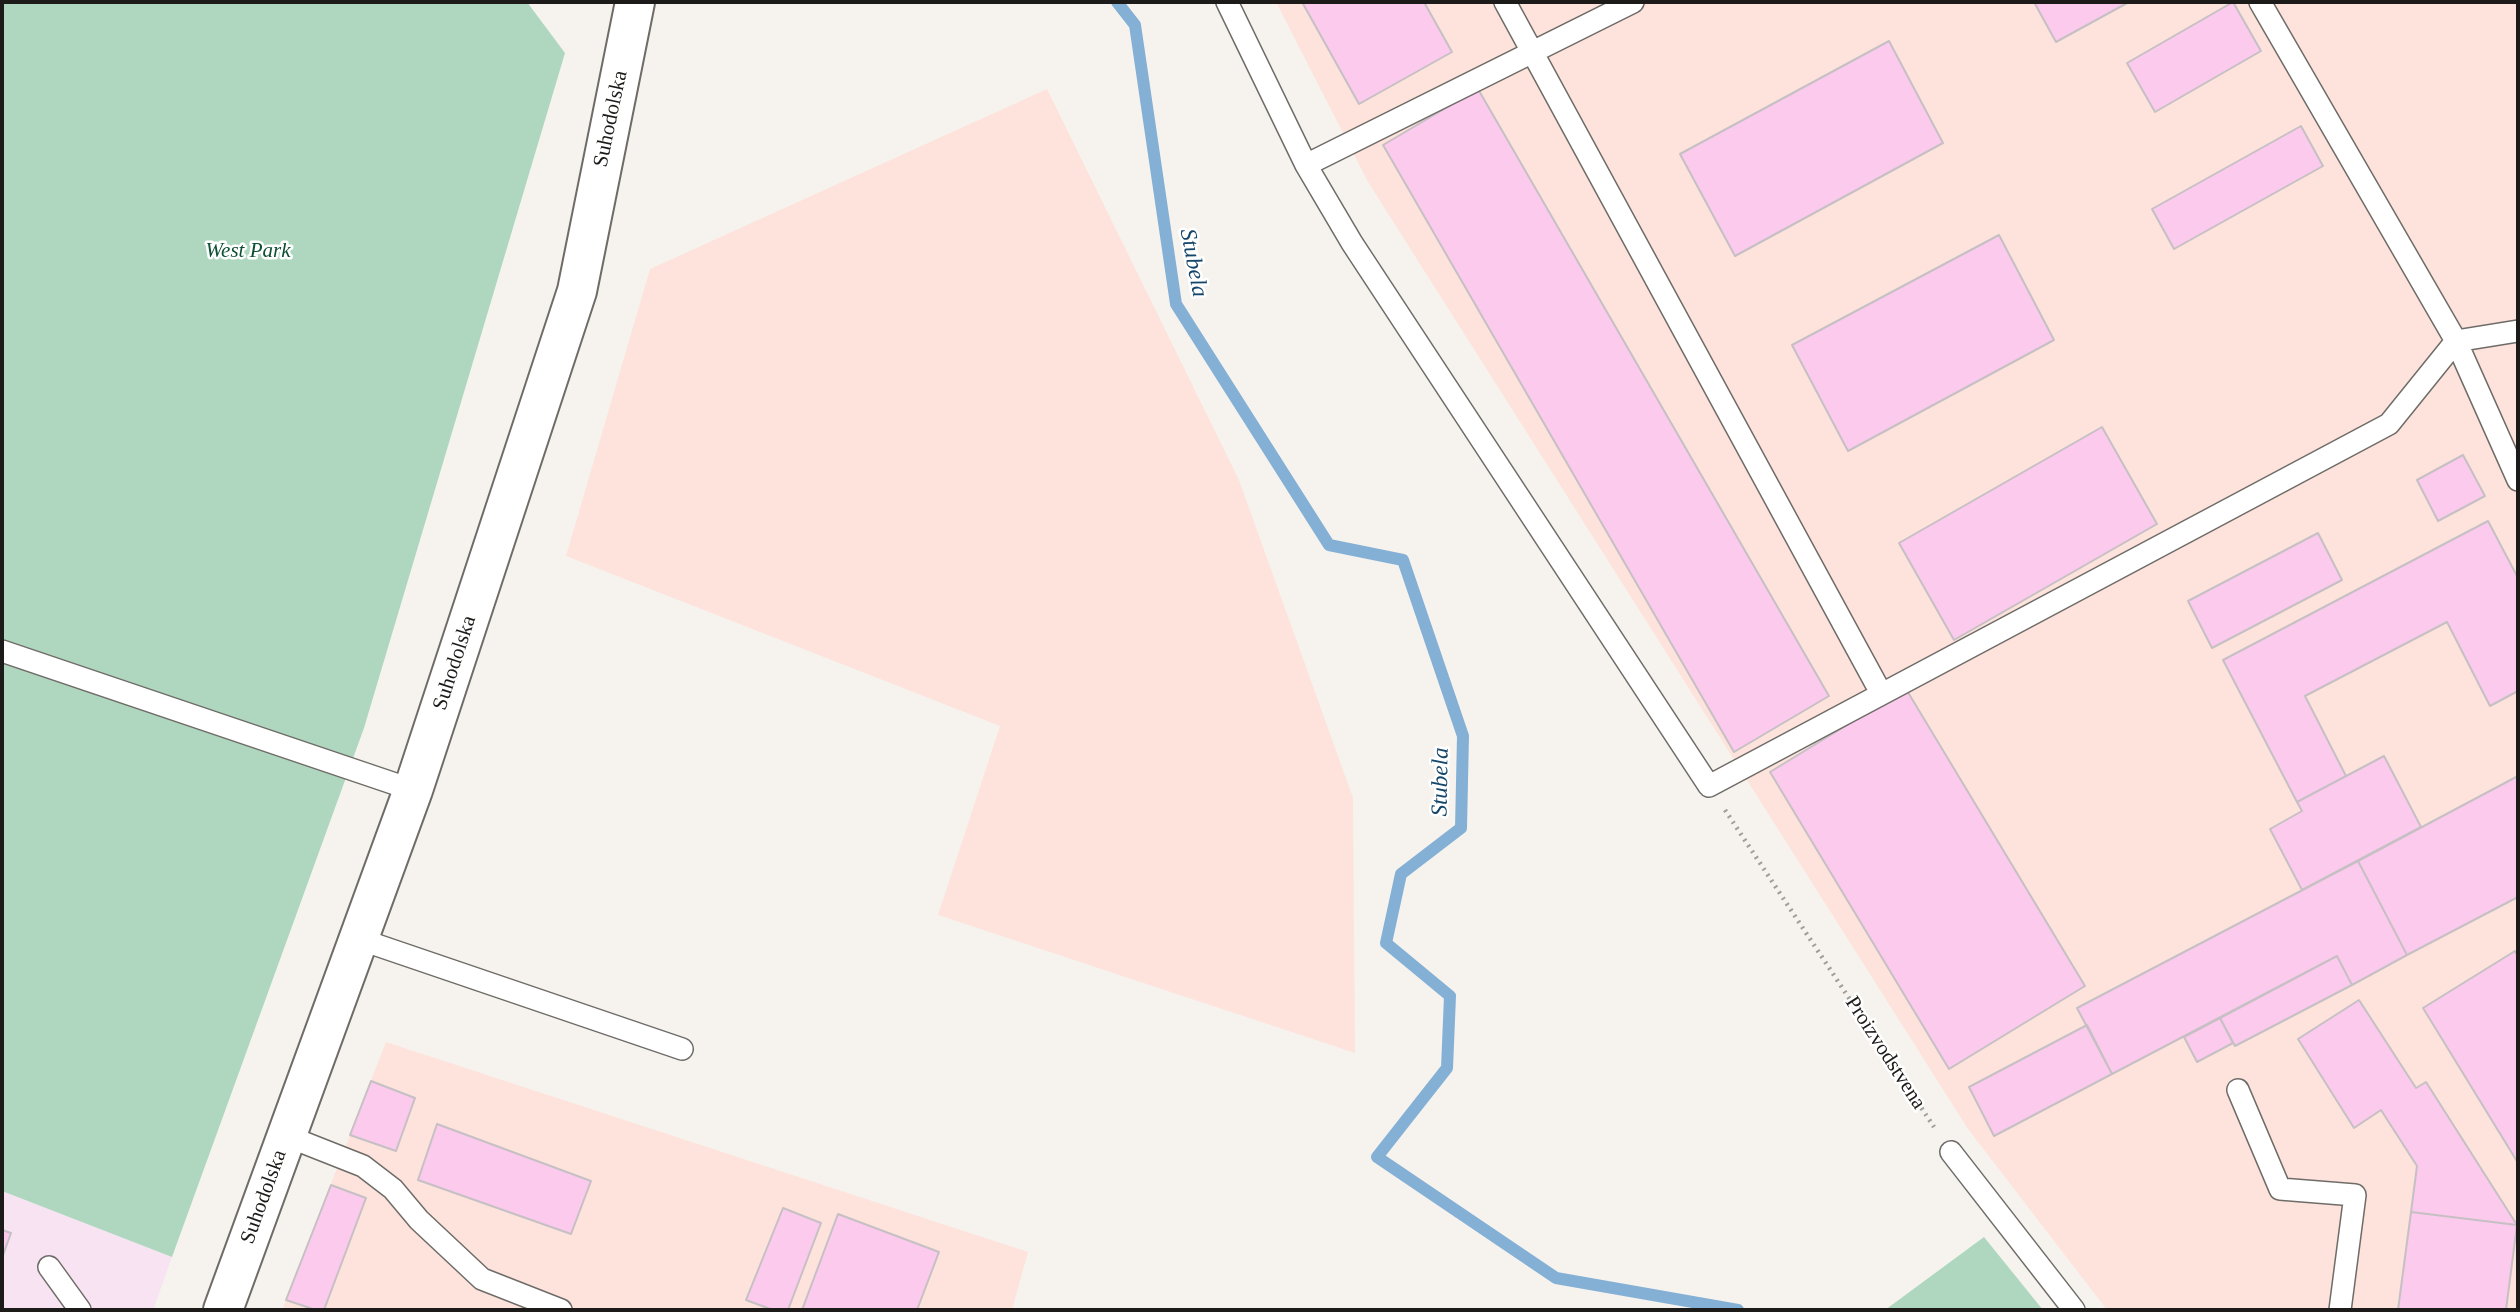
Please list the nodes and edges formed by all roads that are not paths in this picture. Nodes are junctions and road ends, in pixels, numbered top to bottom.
1 (635, 2) edge
2 (1227, 2) edge
3 (1505, 2) edge
4 (1633, 2) edge
5 (2260, 2) edge
6 (1533, 51) junction
7 (1306, 164) junction
8 (2518, 331) edge
9 (2456, 341) junction
10 (2518, 480) edge
11 (2, 651) edge
12 (1881, 693) junction
13 (413, 790) junction
14 (359, 939) junction
15 (682, 1049) dead end
16 (2238, 1090) dead end
17 (287, 1136) junction
18 (1951, 1152) road end
19 (49, 1267) dead end
20 (79, 1310) edge
21 (223, 1310) edge
22 (561, 1310) edge
23 (2074, 1310) edge
24 (2340, 1310) edge

1 - 13 street, Suhodolska
2 - 7 lane
3 - 6 lane
4 - 6 lane
5 - 9 lane
6 - 7 lane
6 - 12 lane
7 - 12 lane
8 - 9 lane
9 - 10 lane
9 - 12 lane
11 - 13 lane
13 - 14 street, Suhodolska
14 - 15 lane
14 - 17 street, Suhodolska
16 - 24 lane
17 - 21 street, Suhodolska
17 - 22 lane
18 - 23 lane
19 - 20 lane

